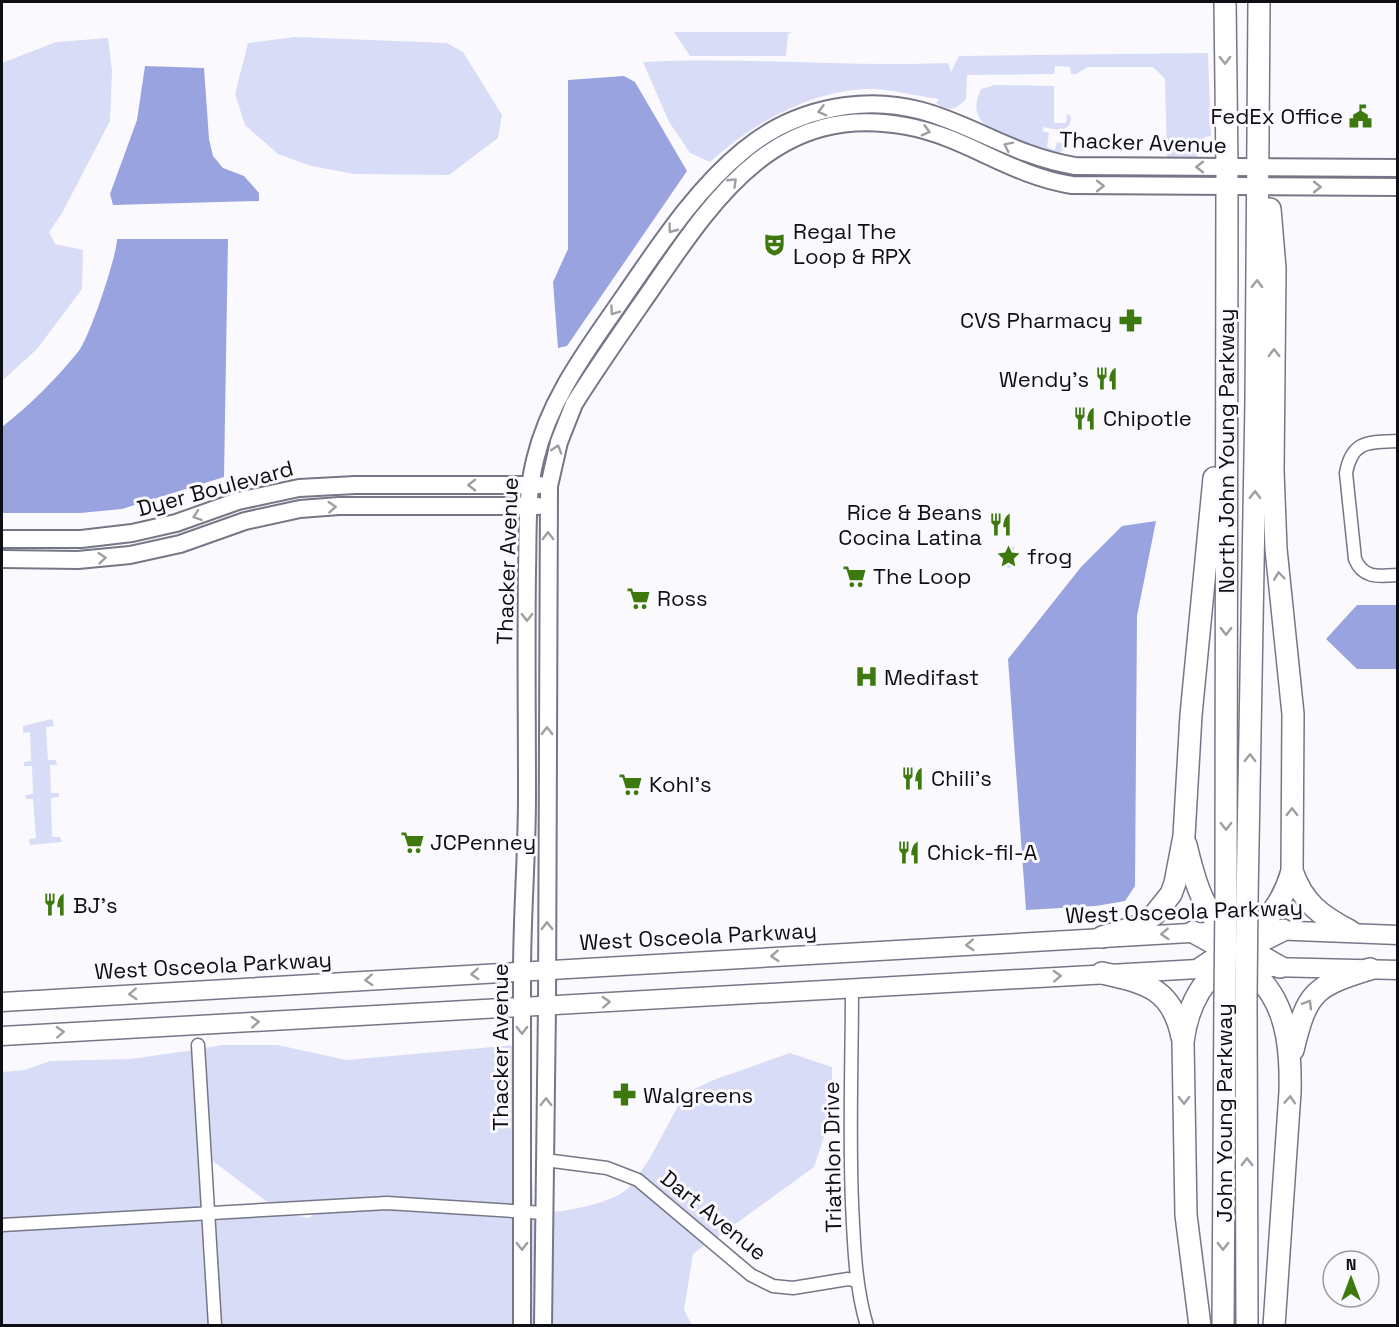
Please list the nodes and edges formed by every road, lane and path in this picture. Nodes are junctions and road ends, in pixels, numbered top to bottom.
1 (1225, 2) edge
2 (1259, 2) edge
3 (967, 126) junction
4 (965, 145) junction
5 (1093, 167) junction
6 (1398, 168) edge
7 (1227, 177) junction
8 (1261, 180) junction
9 (1072, 185) junction
10 (1398, 187) edge
11 (1226, 299) junction
12 (592, 343) junction
13 (608, 353) junction
14 (1398, 441) edge
15 (531, 485) junction
16 (549, 486) junction
17 (299, 488) junction
18 (529, 506) junction
19 (548, 506) junction
20 (300, 509) junction
21 (2, 539) edge
22 (81, 539) junction
23 (2, 560) edge
24 (78, 560) junction
25 (1398, 576) edge
26 (547, 665) junction
27 (526, 666) junction
28 (1184, 836) junction
29 (1292, 871) junction
30 (1226, 900) joint
31 (1247, 900) joint
32 (1283, 930) joint
33 (1350, 931) junction
34 (1193, 932) joint
35 (1398, 935) edge
36 (1102, 937) junction
37 (1233, 952) junction
38 (1280, 967) joint
39 (547, 969) junction
40 (1370, 969) junction
41 (1398, 970) edge
42 (522, 971) junction
43 (1102, 973) junction
44 (852, 987) junction
45 (2, 1002) edge
46 (547, 1005) junction
47 (522, 1006) junction
48 (2, 1036) edge
49 (1183, 1042) junction
50 (198, 1045) dead end
51 (1291, 1059) junction
52 (545, 1160) junction
53 (208, 1213) junction
54 (522, 1213) junction
55 (544, 1213) junction
56 (2, 1225) edge
57 (857, 1281) junction
58 (214, 1326) edge
59 (522, 1326) edge
60 (543, 1326) edge
61 (867, 1326) edge
62 (1200, 1326) edge
63 (1222, 1326) edge
64 (1247, 1326) edge
65 (1274, 1326) edge

1 -> 7 highway, North John Young Parkway
2 - 8 highway, North John Young Parkway
3 - 4 street
5 -> 3 street, Thacker Avenue
3 -> 12 street, Thacker Avenue
4 - 9 street, Thacker Avenue
13 -> 4 street, Thacker Avenue
7 -> 5 street, Thacker Avenue
5 - 9 street
6 - 8 street
7 - 8 street, Thacker Avenue
9 -> 7 street, Thacker Avenue
7 - 11 highway, North John Young Parkway
8 -> 10 street
29 -> 8 highway
31 -> 8 highway, North John Young Parkway
11 - 28 highway
11 -> 30 highway, North John Young Parkway
12 - 13 street
12 - 15 street, Thacker Avenue
16 -> 13 street, Thacker Avenue
14 - 25 street
15 - 16 street, Dyer Boulevard
15 -> 17 street, Dyer Boulevard
15 - 18 street, Thacker Avenue
16 - 19 street, Thacker Avenue
17 - 20 street
17 -> 22 street, Dyer Boulevard
18 - 19 street, Dyer Boulevard
20 -> 18 street, Dyer Boulevard
18 -> 27 street, Thacker Avenue
26 -> 19 street, Thacker Avenue
24 -> 20 street, Dyer Boulevard
21 - 22 street, Dyer Boulevard
22 - 24 street
23 - 24 street, Dyer Boulevard
26 - 27 street
39 -> 26 street, Thacker Avenue
27 - 42 street, Thacker Avenue
28 - 36 highway
28 - 37 highway
29 - 33 highway
29 - 37 highway
30 -> 63 highway, John Young Parkway, bridge
64 -> 31 highway, John Young Parkway, bridge
32 - 33 main road, West Osceola Parkway
32 - 37 highway
33 - 35 main road, West Osceola Parkway
34 -> 36 main road, West Osceola Parkway
34 - 37 highway
36 -> 39 main road, West Osceola Parkway
37 - 38 highway
37 - 43 main road
37 - 49 highway
37 - 51 highway
38 - 40 main road
39 - 42 main road, West Osceola Parkway
39 - 46 street, Thacker Avenue
40 - 41 main road
51 -> 40 highway
42 -> 45 main road, West Osceola Parkway
42 - 47 street, Thacker Avenue
44 -> 43 main road
43 - 49 highway
46 -> 44 main road
44 - 57 street, Triathlon Drive
46 - 47 main road
52 -> 46 street, Thacker Avenue
48 -> 47 main road
47 -> 54 street, Thacker Avenue
49 -> 62 highway
50 - 53 street
65 -> 51 highway
52 - 55 street
52 - 57 street, Dart Avenue
53 - 54 street
53 - 56 street
53 - 58 street
54 - 55 street
54 -> 59 street, Thacker Avenue
55 - 60 street
57 - 61 street, Triathlon Drive

